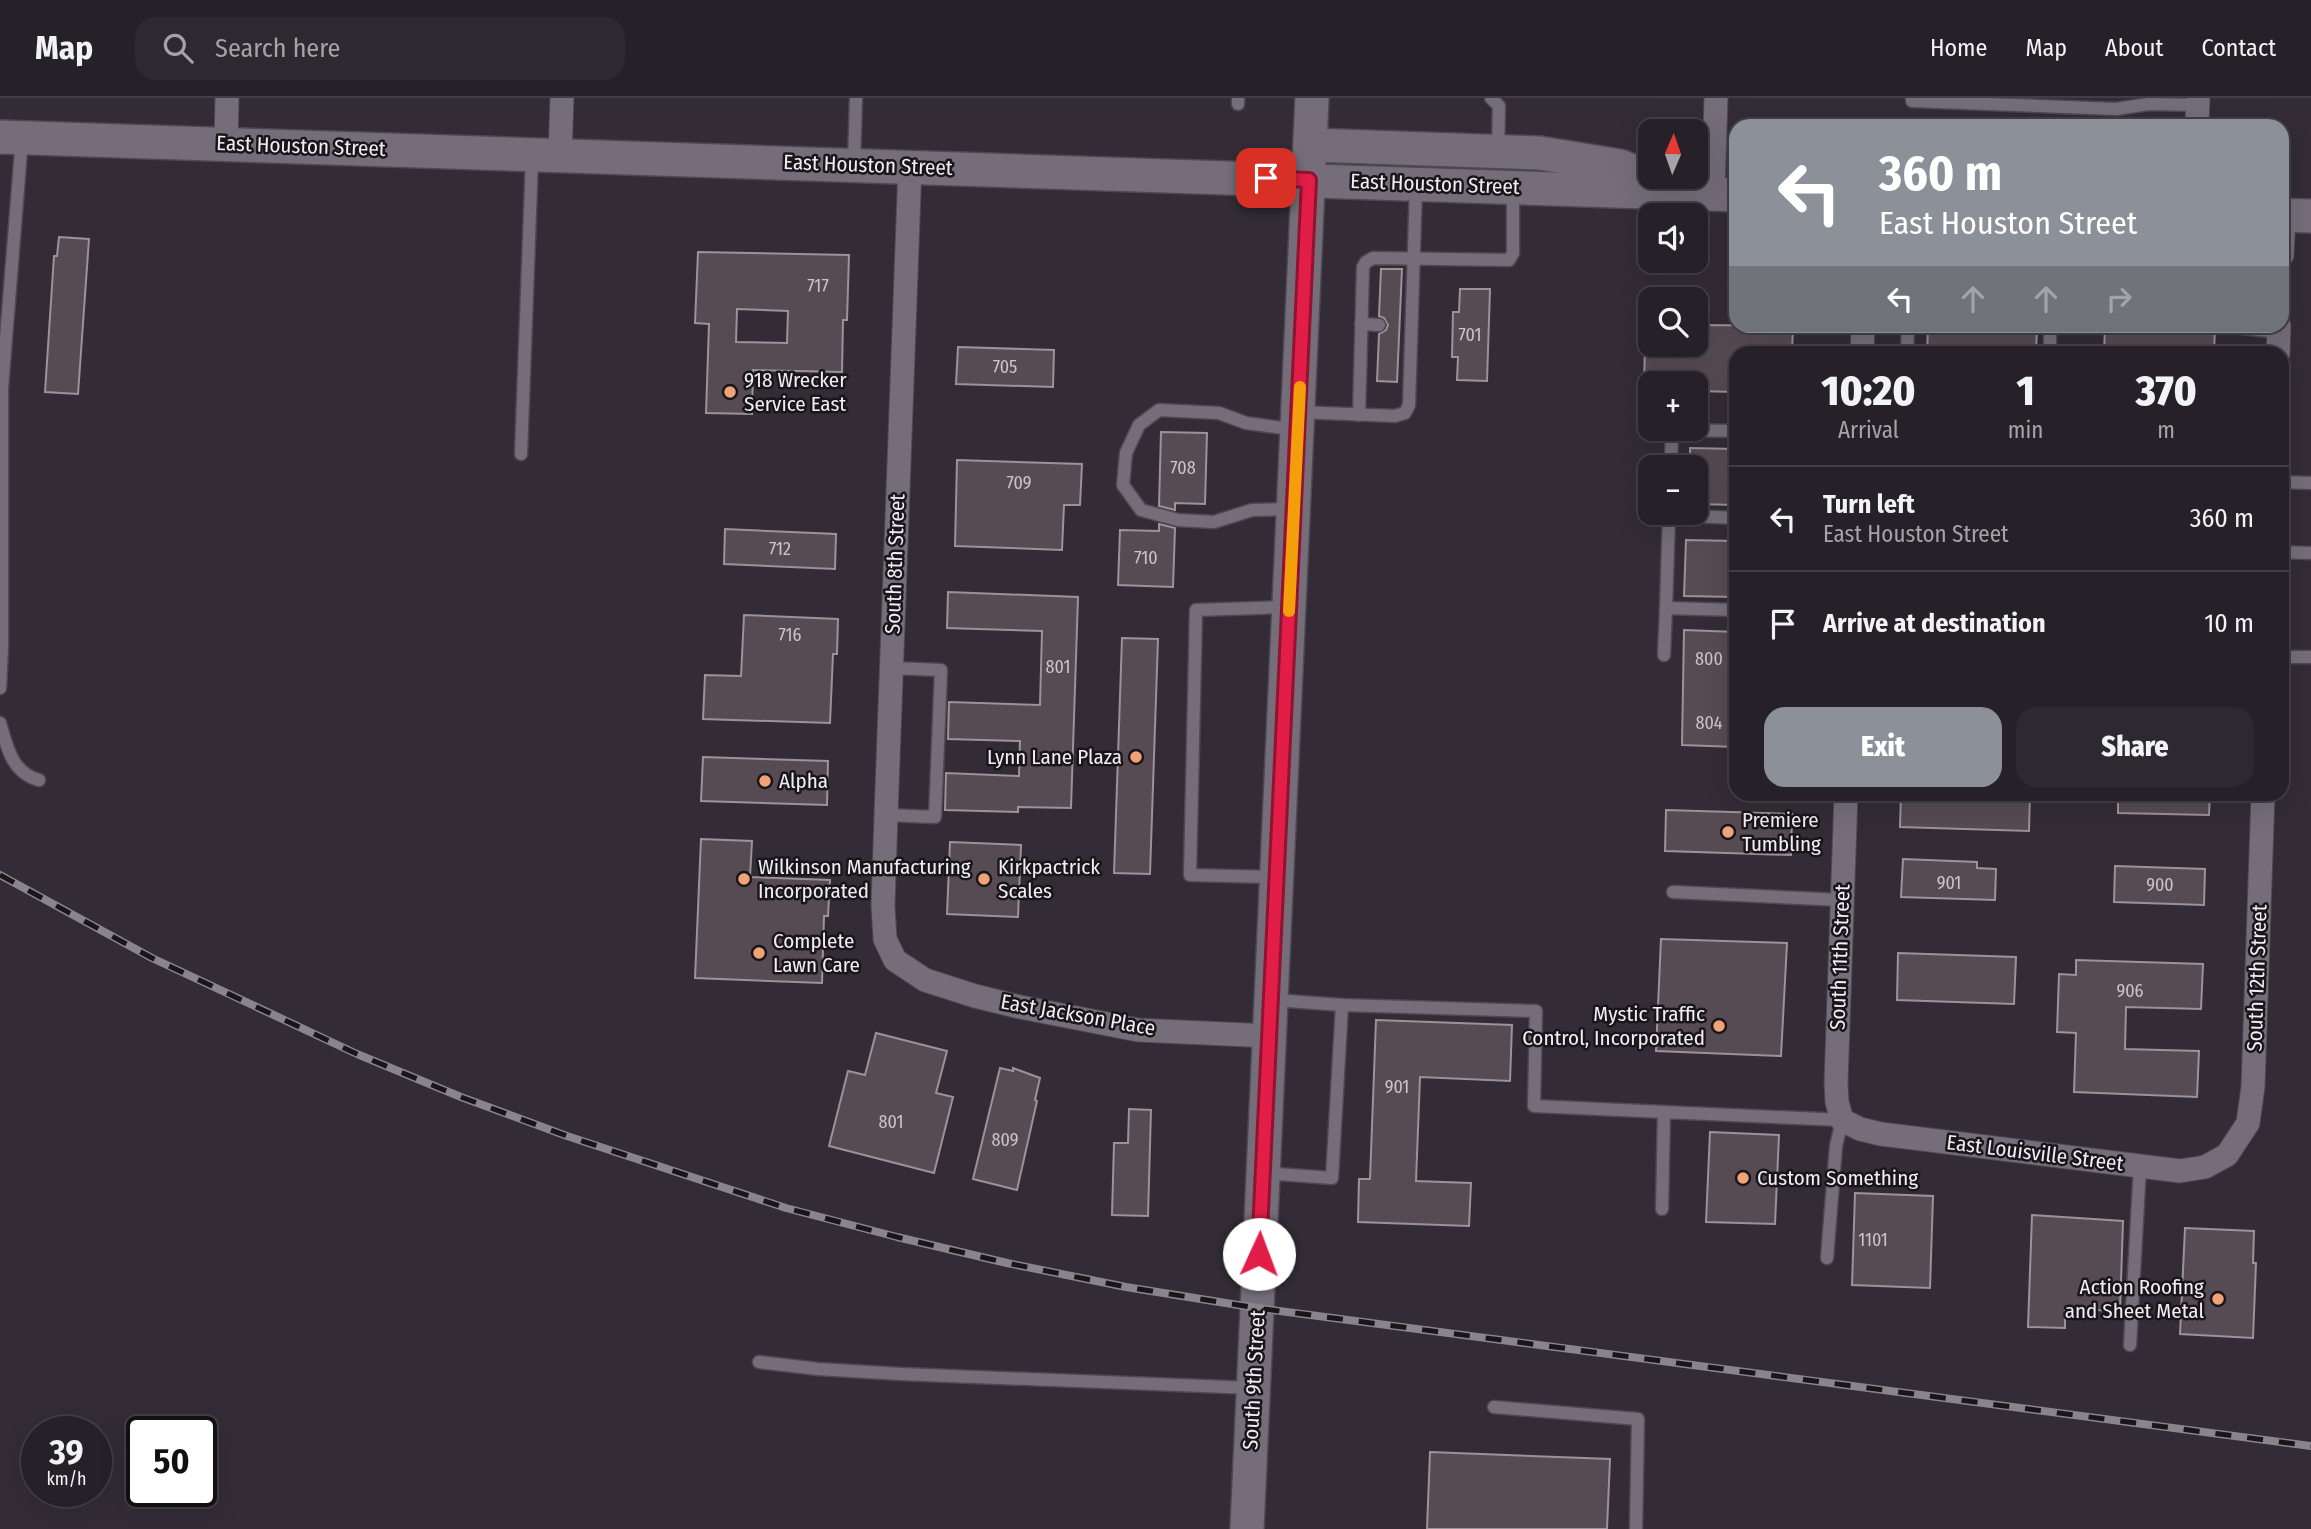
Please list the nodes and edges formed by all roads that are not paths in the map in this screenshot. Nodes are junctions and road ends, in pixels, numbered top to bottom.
1 (227, 98) edge
2 (562, 98) edge
3 (856, 98) edge
4 (1312, 98) edge
5 (1491, 98) edge
6 (1716, 98) edge
7 (1912, 98) edge
8 (2149, 101) edge
9 (2197, 110) edge
10 (11, 137) edge
11 (226, 144) junction
12 (1311, 145) junction
13 (1498, 151) junction
14 (546, 154) junction
15 (854, 164) junction
16 (910, 166) junction
17 (1309, 180) junction
18 (1416, 184) junction
19 (1513, 187) junction
20 (1711, 194) edge
21 (1414, 260) junction
22 (1362, 324) junction
23 (1379, 325) dead end
24 (1359, 415) junction
25 (1298, 421) junction
26 (1729, 431) edge
27 (521, 454) dead end
28 (1671, 455) edge
29 (2289, 482) edge
30 (2311, 483) edge
31 (1294, 509) junction
32 (1708, 516) edge
33 (1729, 518) edge
34 (1669, 525) edge
35 (2289, 552) edge
36 (2311, 553) edge
37 (1290, 607) junction
38 (1666, 608) junction
39 (1729, 611) edge
40 (1664, 655) dead end
41 (2289, 657) edge
42 (2311, 657) edge
43 (891, 668) junction
44 (0, 688) edge
45 (0, 723) edge
46 (39, 780) dead end
47 (1846, 801) edge
48 (2263, 801) edge
49 (886, 815) junction
50 (1277, 877) junction
51 (1673, 892) dead end
52 (1842, 900) junction
53 (895, 960) joint
54 (1272, 1000) junction
55 (1342, 1005) junction
56 (1270, 1036) junction
57 (1664, 1112) junction
58 (1842, 1120) junction
59 (2227, 1155) joint
60 (2140, 1166) junction
61 (1263, 1173) junction
62 (1662, 1209) dead end
63 (1827, 1258) dead end
64 (2130, 1345) dead end
65 (759, 1362) dead end
66 (1254, 1388) junction
67 (1494, 1407) dead end
68 (1247, 1529) edge
69 (1636, 1529) edge

1 - 11 street
2 - 14 street
3 - 15 lane
4 - 12 street, South 9th Street
5 - 13 lane
6 - 20 street
7 - 8 lane
8 - 9 lane
10 - 11 street, East Houston Street
10 - 44 lane
11 - 14 street, East Houston Street
12 - 13 street
12 - 17 street, South 9th Street
13 - 20 street
14 - 15 street, East Houston Street
14 - 27 lane
15 - 16 street, East Houston Street
16 - 17 street, East Houston Street
16 - 43 street, South 8th Street
17 - 18 street, East Houston Street
17 - 25 street, South 9th Street
18 - 19 street, East Houston Street
18 - 21 lane
19 - 20 street, East Houston Street
19 - 21 lane
21 - 22 lane
21 - 24 lane
22 - 23 lane
22 - 24 lane
24 - 25 lane
25 - 31 street, South 9th Street
25 - 31 lane
26 - 28 lane
29 - 30 lane
31 - 37 street, South 9th Street
32 - 33 lane
34 - 38 lane
35 - 36 lane
37 - 50 street, South 9th Street
37 - 50 lane
38 - 39 lane
38 - 40 lane
41 - 42 lane
43 - 49 street, South 8th Street
43 - 49 lane
45 - 46 lane
47 - 52 street, South 11th Street
48 - 59 street, South 12th Street
49 - 53 street, South 8th Street
50 - 54 street, South 9th Street
51 - 52 lane
52 - 58 street, South 11th Street
53 - 56 street, East Jackson Place
54 - 55 lane
54 - 56 street, South 9th Street
55 - 57 lane
55 - 61 lane
56 - 61 street, South 9th Street
57 - 58 lane
57 - 62 lane
58 - 60 street, East Louisville Street
58 - 63 lane
59 - 60 street, East Louisville Street
60 - 64 lane
61 - 66 street, South 9th Street
65 - 66 lane
66 - 68 street, South 9th Street
67 - 69 lane

